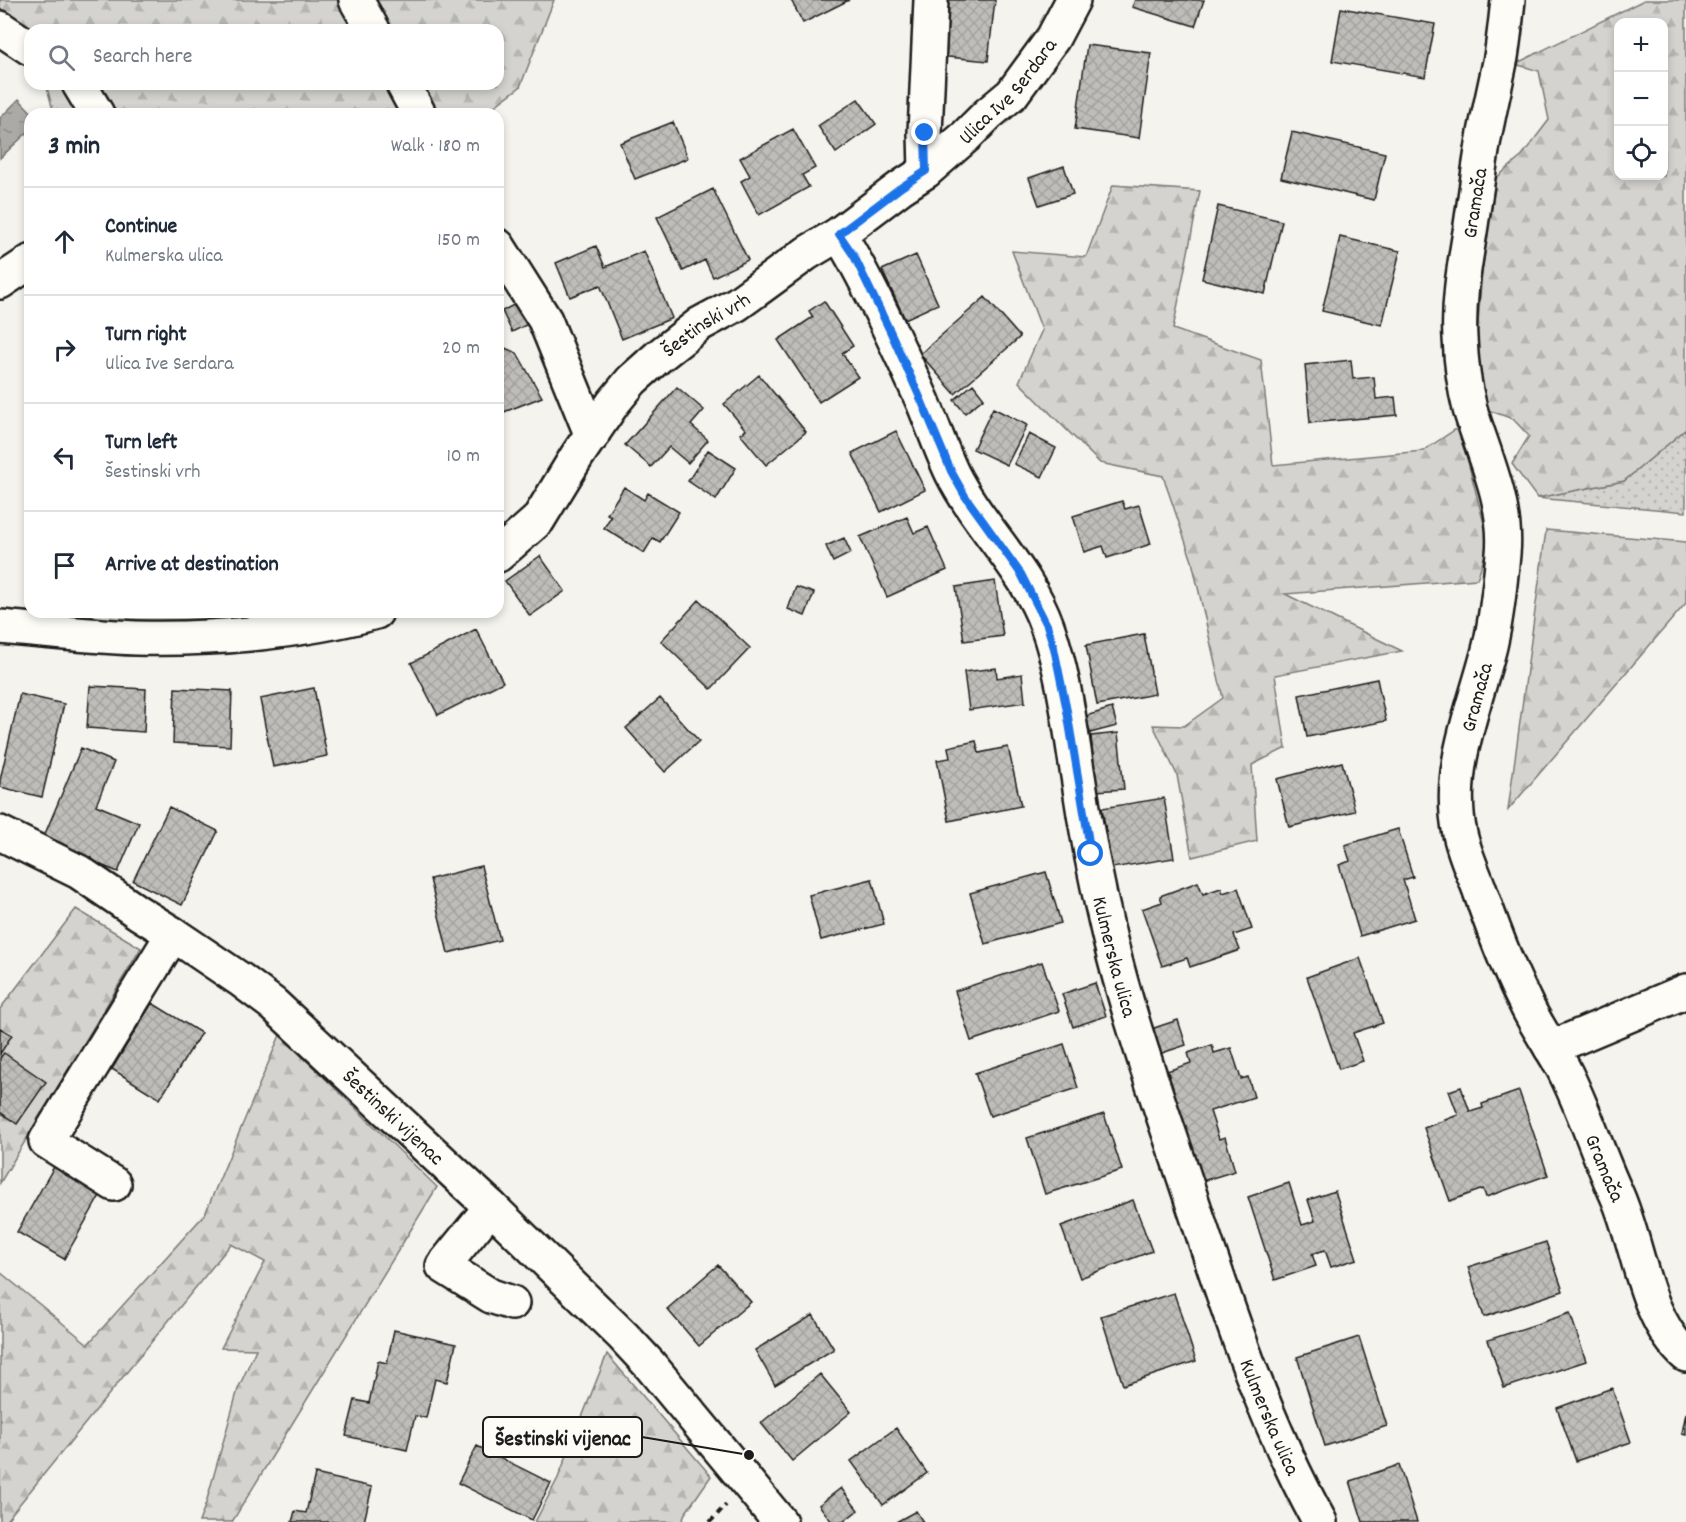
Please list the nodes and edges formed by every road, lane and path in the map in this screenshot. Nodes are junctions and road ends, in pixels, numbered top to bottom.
1 (356, 0) edge
2 (931, 0) edge
3 (1073, 0) edge
4 (1502, 9) edge
5 (370, 24) edge
6 (0, 28) edge
7 (24, 44) edge
8 (83, 90) edge
9 (406, 90) edge
10 (93, 108) edge
11 (416, 108) edge
12 (926, 171) junction
13 (839, 234) junction
14 (504, 255) edge
15 (24, 266) edge
16 (0, 282) edge
17 (592, 436) junction
18 (504, 550) edge
19 (347, 618) edge
20 (0, 627) edge
21 (0, 833) edge
22 (173, 934) junction
23 (1686, 991) edge
24 (1551, 1048) junction
25 (114, 1184) dead end
26 (491, 1207) junction
27 (512, 1304) dead end
28 (1686, 1354) edge
29 (728, 1502) dead end
30 (710, 1522) edge
31 (780, 1522) edge
32 (1320, 1522) edge

1 - 5 street
2 - 12 street
3 - 12 street, Ulica Ive Serdara
4 - 24 street, Gramača
6 - 7 street
8 - 10 street
9 - 11 street
12 - 13 street, Ulica Ive Serdara
13 - 17 street, Šestinski vrh
13 - 32 street, Kulmerska ulica
14 - 17 street
15 - 16 street
17 - 18 street, Šestinski vrh
19 - 20 street
21 - 22 street, Šestinski vijenac
22 - 25 street
22 - 26 street, Šestinski vijenac
23 - 24 street
24 - 28 street, Gramača
26 - 27 street
26 - 31 street, Šestinski vijenac
29 - 30 path

